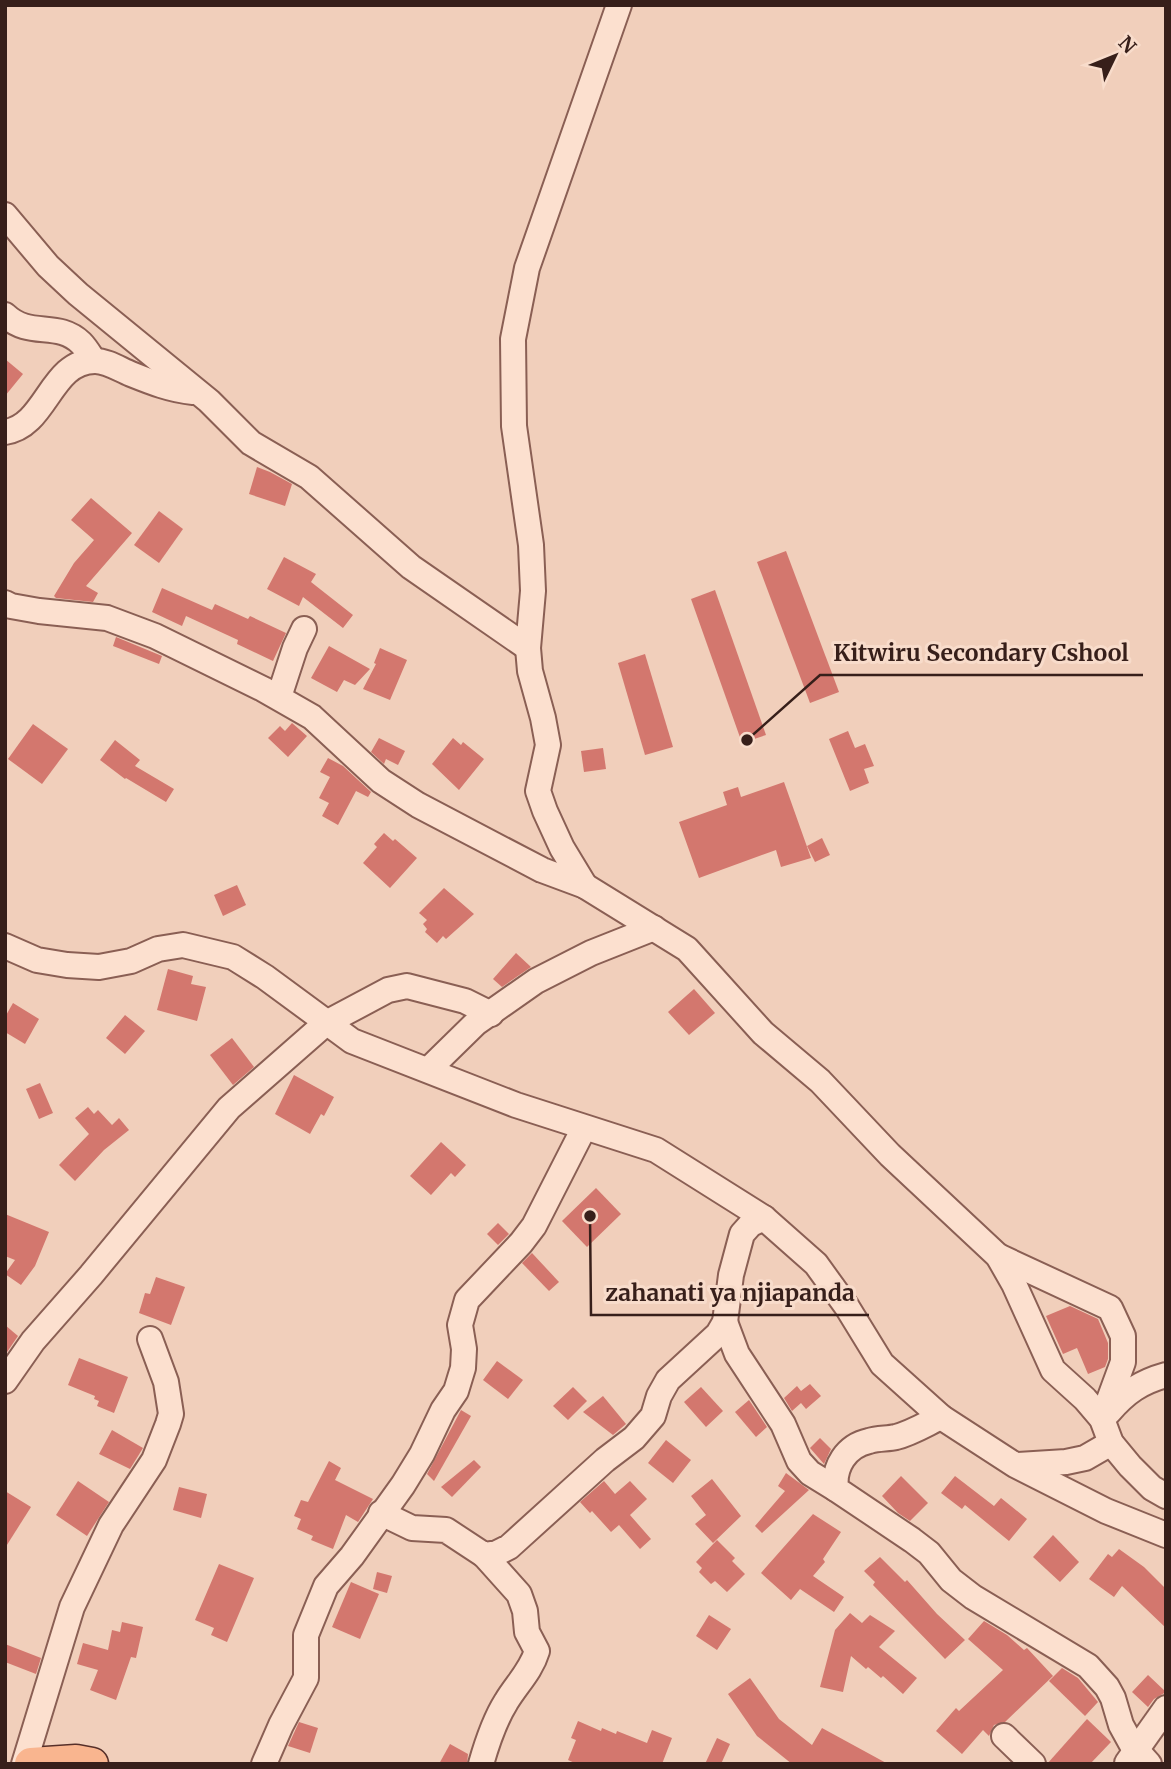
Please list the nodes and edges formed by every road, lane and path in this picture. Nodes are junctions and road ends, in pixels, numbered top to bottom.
1 (619, 5) edge
2 (7, 224) edge
3 (5, 315) edge
4 (94, 361) junction
5 (199, 393) junction
6 (5, 432) edge
7 (5, 603) edge
8 (304, 629) dead end
9 (528, 648) junction
10 (279, 697) junction
11 (585, 886) junction
12 (654, 928) junction
13 (5, 946) edge
14 (491, 1014) junction
15 (326, 1023) junction
16 (429, 1069) junction
17 (584, 1128) junction
18 (764, 1218) junction
19 (998, 1256) junction
20 (725, 1322) junction
21 (150, 1339) dead end
22 (1166, 1375) edge
23 (5, 1381) edge
24 (941, 1417) junction
25 (1102, 1419) junction
26 (1111, 1443) junction
27 (1015, 1465) junction
28 (836, 1489) junction
29 (1166, 1496) edge
30 (381, 1513) junction
31 (1166, 1535) edge
32 (484, 1555) junction
33 (1166, 1708) edge
34 (1004, 1737) dead end
35 (1137, 1759) edge
36 (24, 1764) edge
37 (31, 1764) edge
38 (92, 1764) edge
39 (264, 1764) edge
40 (481, 1764) edge
41 (1033, 1764) edge

1 - 9 street
2 - 5 street
3 - 4 street
4 - 5 street
4 - 6 street
5 - 9 street
7 - 10 street
8 - 10 street
9 - 11 street
10 - 11 street
11 - 12 street
12 - 14 street
12 - 19 street
13 - 15 street
14 - 15 street
14 - 16 street
15 - 16 street
15 - 23 street
16 - 17 street
17 - 18 street
17 - 30 street
18 - 20 street
18 - 24 street
19 - 25 street
19 - 25 street
20 - 28 street
20 - 32 street
21 - 36 street
22 - 25 street
24 - 27 street
24 - 28 street
25 - 26 street
26 - 27 street
26 - 29 street
27 - 31 street
28 - 35 street
30 - 32 street
30 - 39 street
32 - 40 street
33 - 35 street
34 - 41 street
37 - 38 main road

